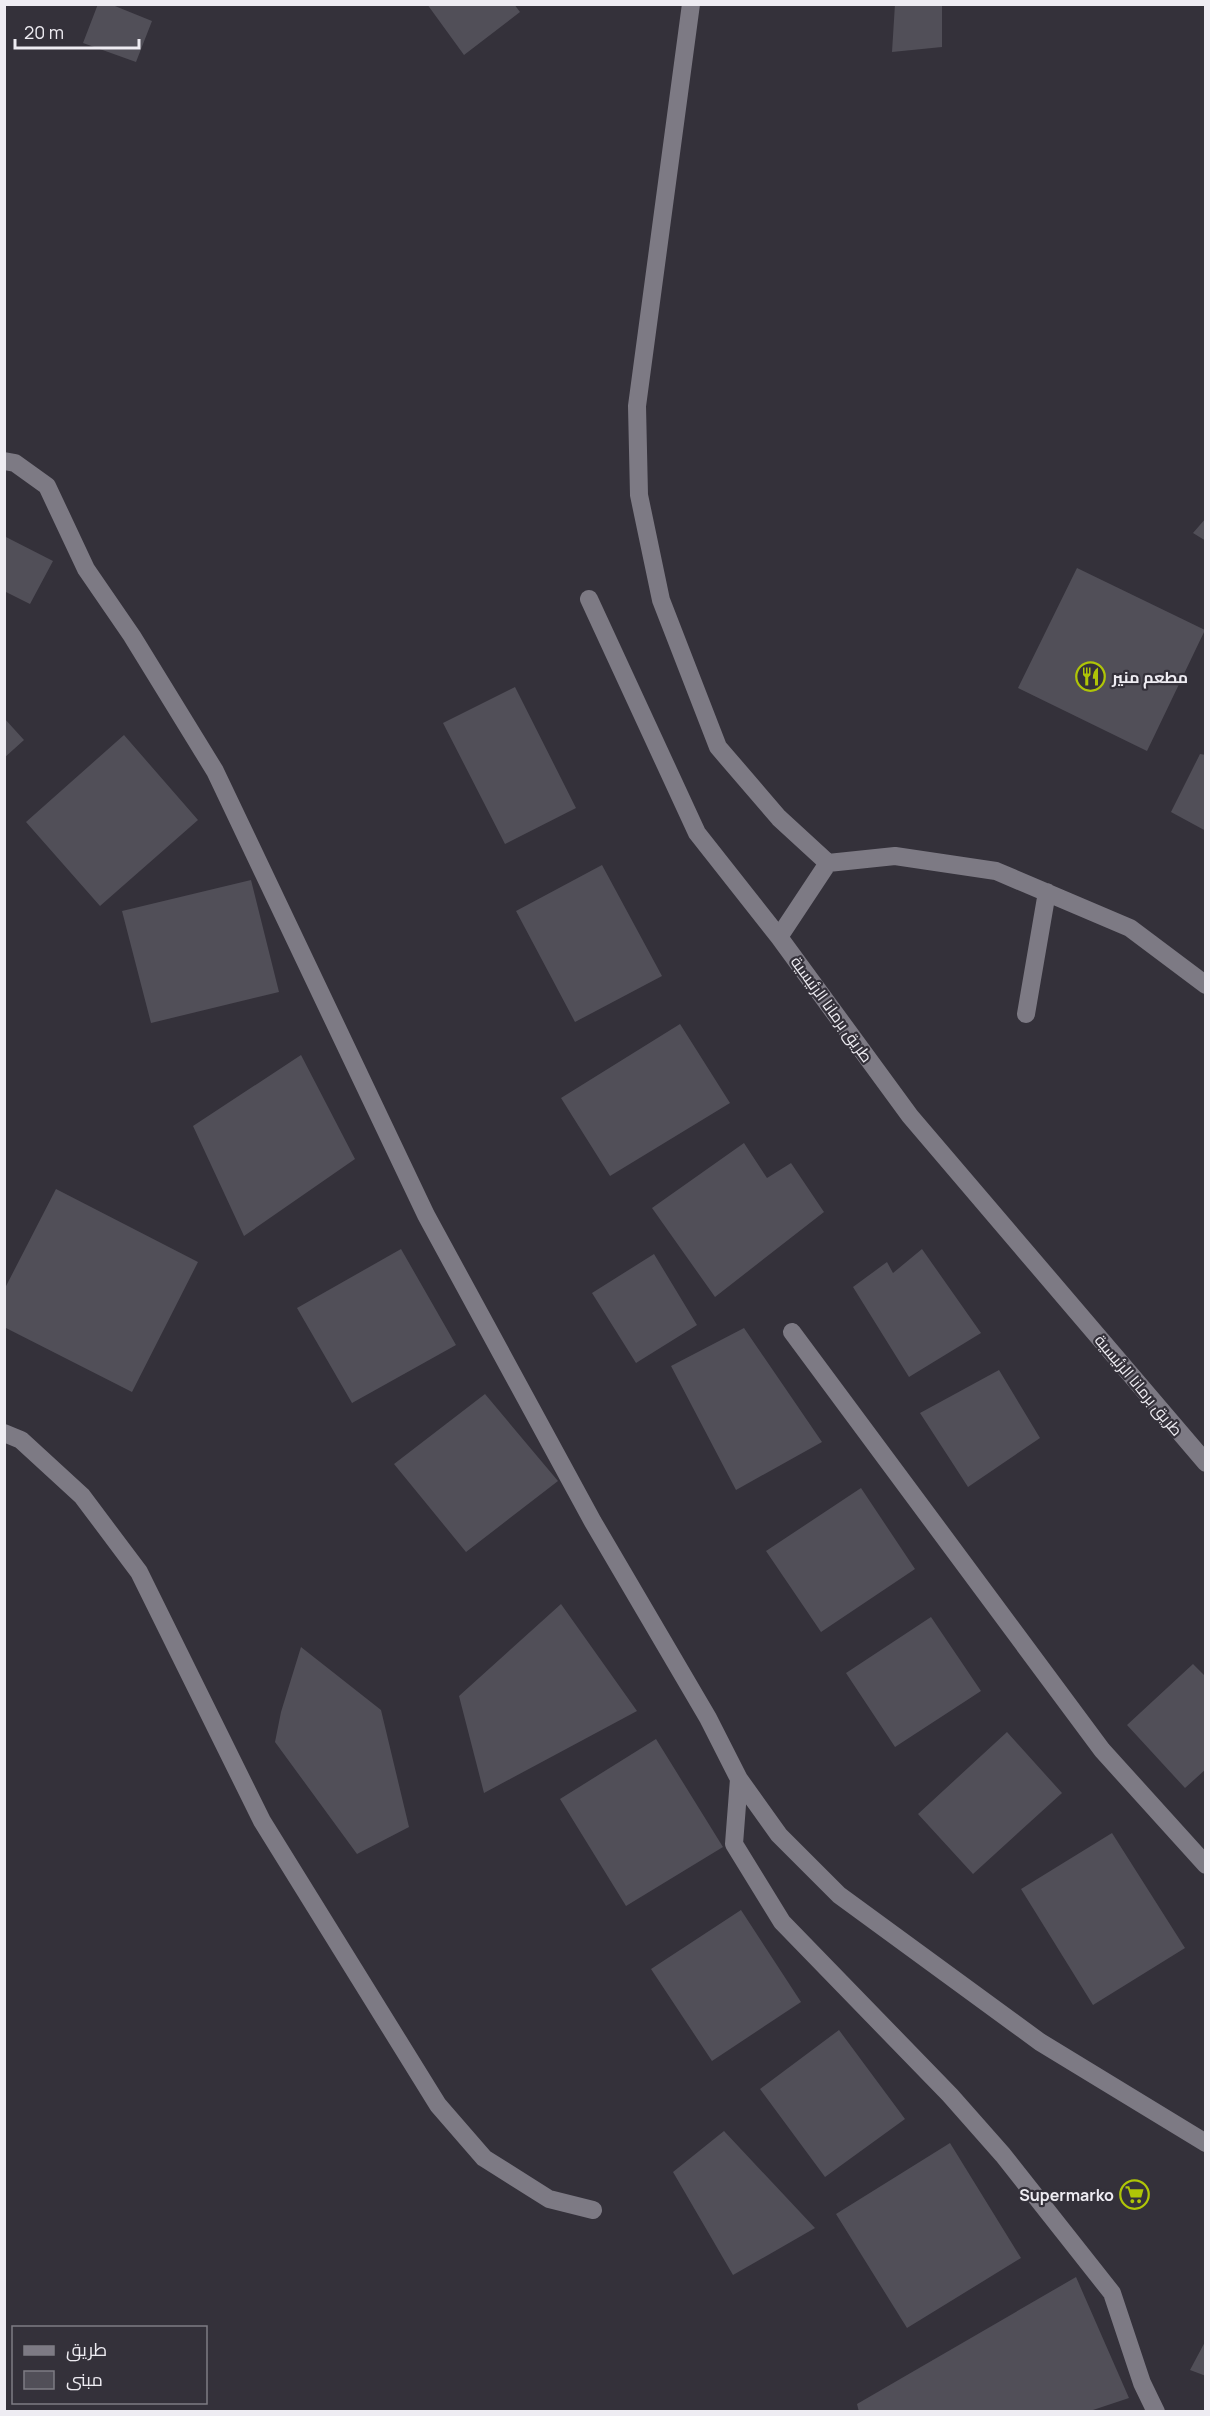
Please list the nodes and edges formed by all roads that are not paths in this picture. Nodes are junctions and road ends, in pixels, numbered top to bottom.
1 (691, 4) edge
2 (4, 460) edge
3 (589, 599) dead end
4 (828, 863) junction
5 (1047, 892) junction
6 (779, 937) junction
7 (1206, 985) edge
8 (1026, 1014) dead end
9 (792, 1332) dead end
10 (4, 1433) edge
11 (1206, 1463) edge
12 (739, 1779) junction
13 (1206, 1865) edge
14 (1206, 2143) edge
15 (593, 2210) dead end
16 (1155, 2412) edge

1 - 4 street
2 - 12 street
3 - 6 street, طريق برمانا الرئيسية
4 - 5 street
4 - 6 street
5 - 7 street
5 - 8 street
6 - 11 street, طريق برمانا الرئيسية
9 - 13 street
10 - 15 street
12 - 14 street
12 - 16 street

